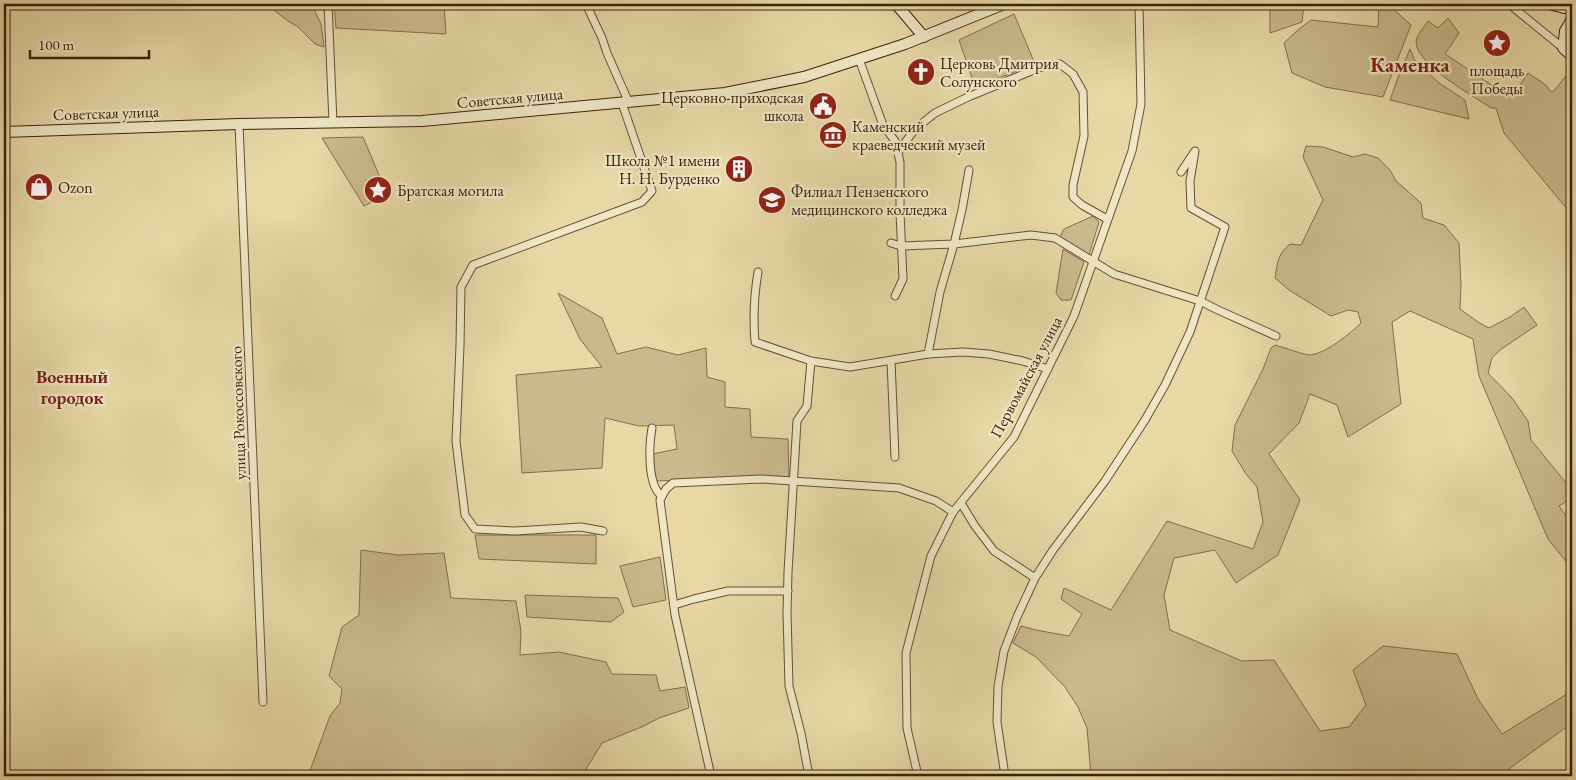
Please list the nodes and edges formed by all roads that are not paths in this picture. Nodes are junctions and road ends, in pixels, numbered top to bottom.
1 (328, 4) edge
2 (587, 4) edge
3 (896, 4) edge
4 (1004, 4) edge
5 (1139, 4) edge
6 (1509, 4) edge
7 (1549, 4) edge
8 (1572, 8) edge
9 (1572, 19) edge
10 (924, 36) junction
11 (1563, 48) junction
12 (1572, 56) edge
13 (859, 59) junction
14 (625, 103) junction
15 (333, 123) junction
16 (239, 124) junction
17 (4, 132) edge
18 (898, 152) junction
19 (969, 170) dead end
20 (1181, 172) dead end
21 (1107, 219) junction
22 (891, 243) dead end
23 (954, 244) junction
24 (901, 246) junction
25 (1092, 261) junction
26 (758, 272) dead end
27 (894, 296) dead end
28 (1200, 301) junction
29 (1276, 336) dead end
30 (928, 354) junction
31 (810, 361) junction
32 (890, 361) junction
33 (1048, 369) junction
34 (652, 428) dead end
35 (895, 457) dead end
36 (795, 481) junction
37 (662, 496) junction
38 (961, 503) junction
39 (953, 512) junction
40 (603, 531) dead end
41 (1035, 578) junction
42 (788, 591) junction
43 (674, 605) junction
44 (263, 702) dead end
45 (711, 776) edge
46 (809, 776) edge
47 (918, 776) edge
48 (1005, 776) edge

1 - 15 street
2 - 14 street
3 - 10 main road
4 - 10 main road, Советская улица
5 - 21 street, Первомайская улица
6 - 11 street
7 - 8 main road
9 - 11 main road
10 - 13 main road, Советская улица
11 - 12 main road
13 - 14 main road, Советская улица
13 - 18 street
14 - 15 main road, Советская улица
14 - 40 street
15 - 16 main road, Советская улица
16 - 17 main road, Советская улица
16 - 44 street, улица Рокоссовского
18 - 21 street
18 - 24 street
19 - 23 street
20 - 28 street
21 - 25 street, Первомайская улица
22 - 24 street
23 - 24 street
23 - 25 street
23 - 30 street
24 - 27 street
25 - 28 street
25 - 33 street, Первомайская улица
26 - 31 street
28 - 29 street
28 - 41 street
30 - 32 street
30 - 33 street
31 - 32 street
31 - 36 street
32 - 35 street
33 - 38 street, Первомайская улица
34 - 37 street
36 - 37 street
36 - 39 street
36 - 42 street
37 - 43 street
38 - 39 street, Первомайская улица
38 - 41 street
39 - 47 street, Первомайская улица
41 - 48 street
42 - 43 street
42 - 46 street
43 - 45 street

